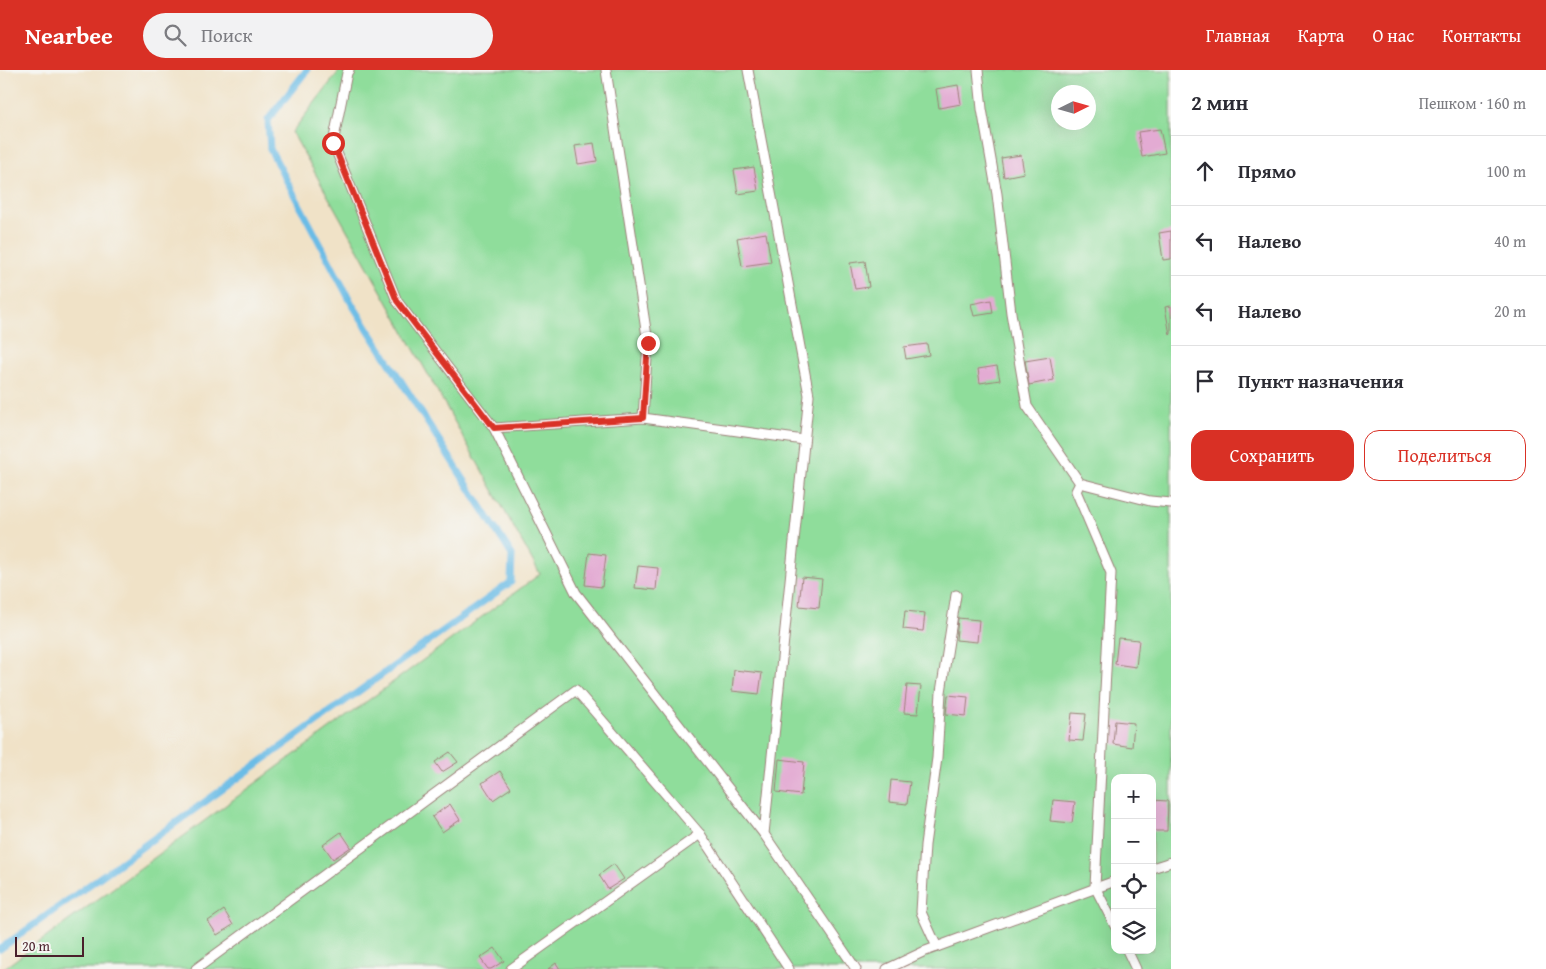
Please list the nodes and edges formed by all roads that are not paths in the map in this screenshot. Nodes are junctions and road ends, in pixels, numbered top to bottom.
1 (349, 70) edge
2 (606, 70) edge
3 (748, 70) edge
4 (978, 70) edge
5 (643, 418) junction
6 (494, 428) junction
7 (804, 440) junction
8 (1080, 483) junction
9 (1171, 503) edge
10 (956, 595) dead end
11 (700, 834) junction
12 (764, 834) junction
13 (1171, 862) edge
14 (1156, 867) edge
15 (1111, 881) edge
16 (1095, 887) junction
17 (1111, 918) edge
18 (937, 947) junction
19 (1129, 954) edge
20 (196, 969) edge
21 (511, 969) edge
22 (789, 969) edge
23 (856, 969) edge
24 (887, 969) edge
25 (1136, 969) edge

1 - 6 lane
2 - 5 lane
3 - 7 lane
4 - 8 lane
5 - 6 lane
5 - 7 lane
6 - 12 lane
7 - 12 lane
8 - 9 lane
8 - 16 lane
10 - 18 lane
11 - 20 lane
11 - 21 lane
11 - 22 lane
12 - 23 lane
13 - 14 lane
15 - 16 lane
16 - 17 lane
16 - 18 lane
18 - 24 lane
19 - 25 lane

